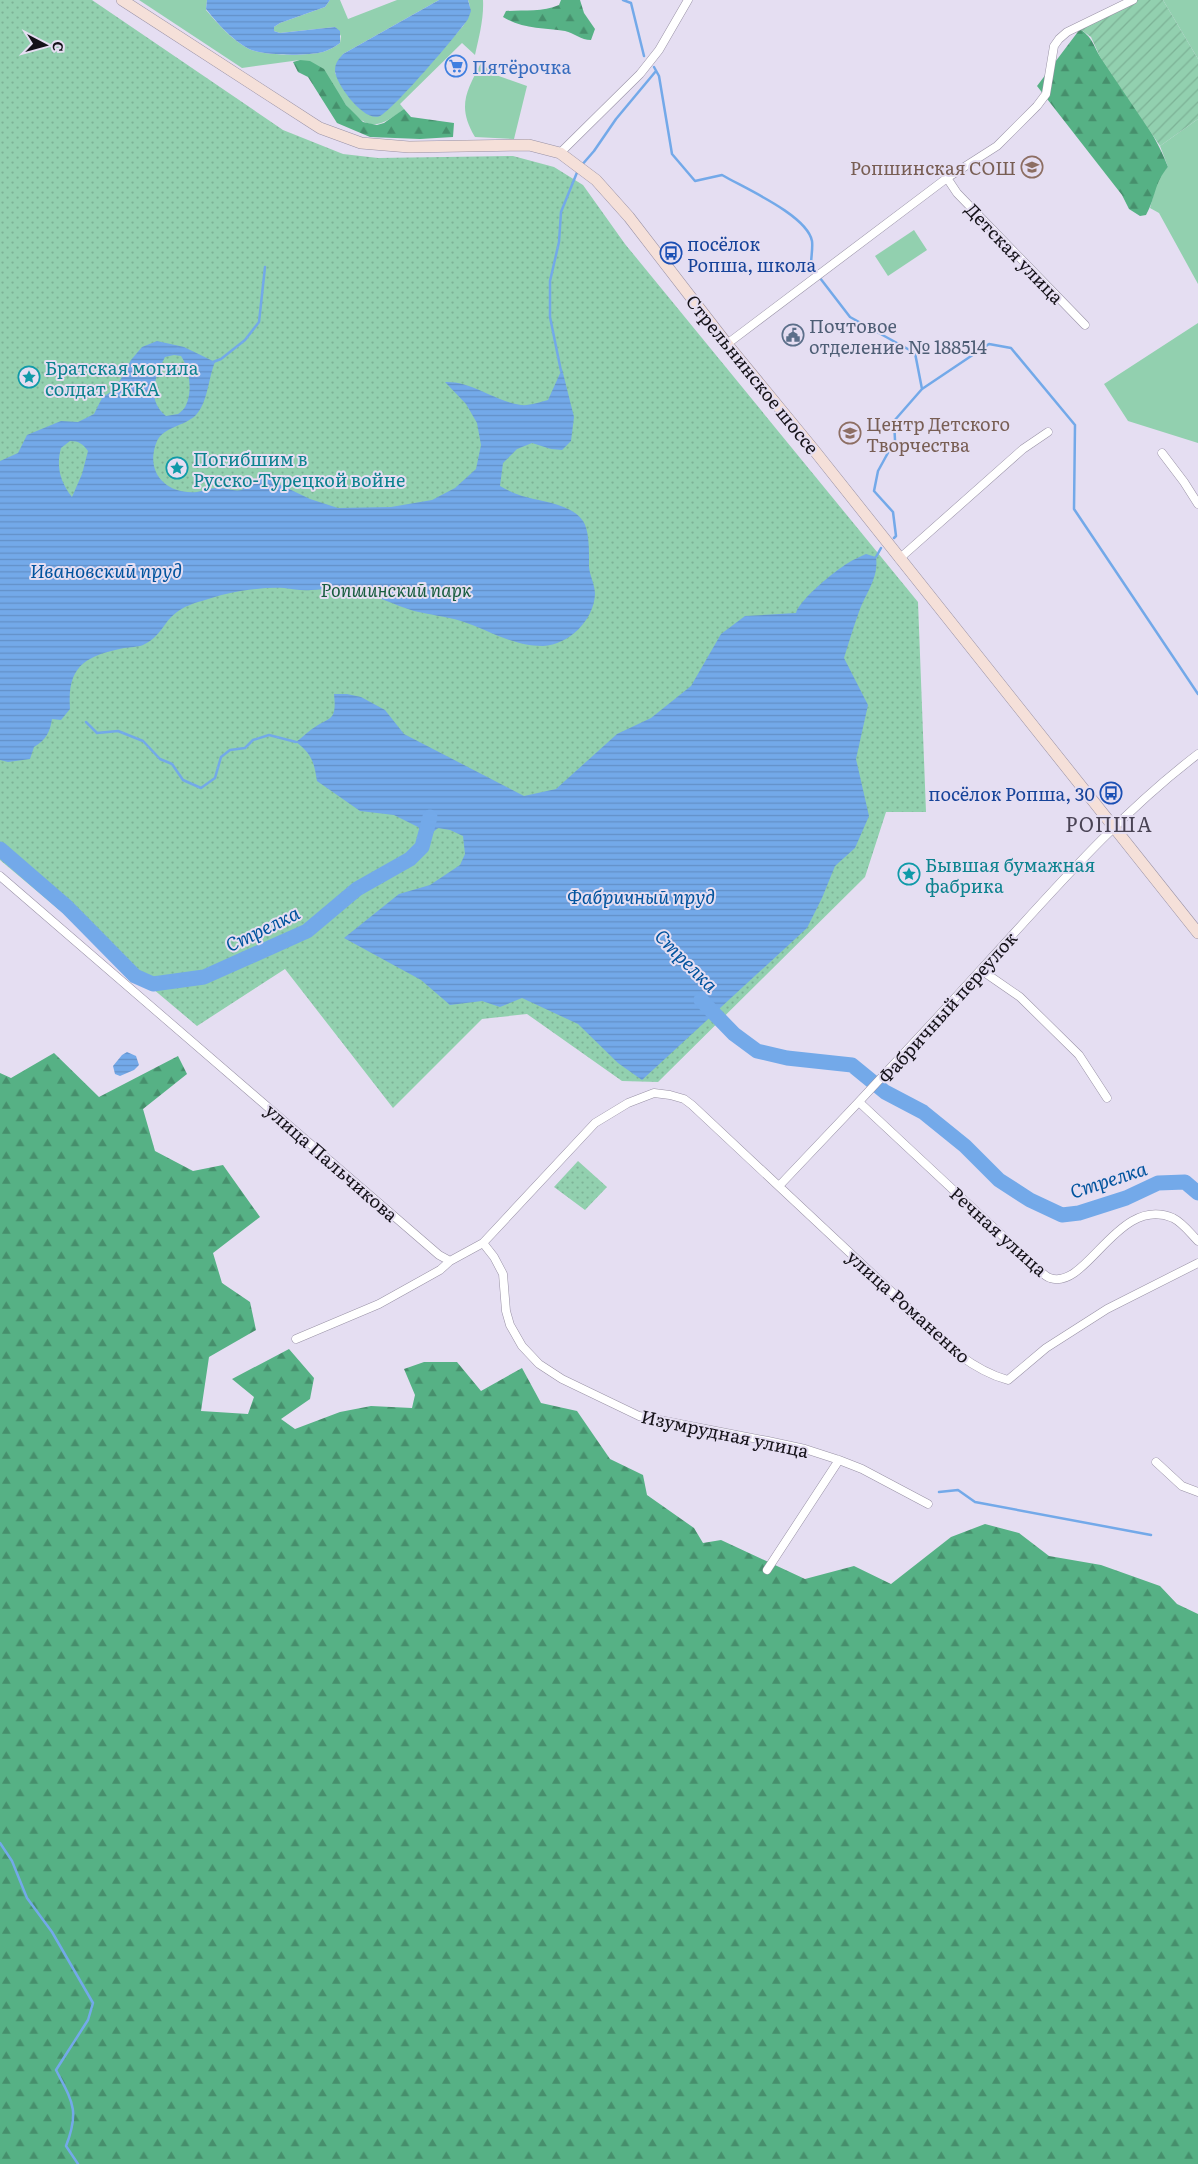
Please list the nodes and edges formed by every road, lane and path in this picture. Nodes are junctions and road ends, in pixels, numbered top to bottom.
1 (122, 0) edge
2 (688, 0) edge
3 (1133, 0) edge
4 (560, 153) junction
5 (947, 178) junction
6 (1085, 325) dead end
7 (727, 344) junction
8 (1048, 432) dead end
9 (1162, 453) dead end
10 (1198, 504) edge
11 (899, 559) junction
12 (1198, 754) edge
13 (1114, 828) junction
14 (0, 876) edge
15 (1198, 933) edge
16 (981, 970) junction
17 (1107, 1098) dead end
18 (859, 1102) junction
19 (779, 1186) junction
20 (1198, 1241) edge
21 (483, 1243) junction
22 (450, 1261) junction
23 (1198, 1263) edge
24 (296, 1339) dead end
25 (839, 1460) junction
26 (1156, 1462) dead end
27 (1198, 1492) edge
28 (928, 1504) dead end
29 (767, 1570) dead end

1 - 4 main road, Стрельнинское шоссе
2 - 4 street
3 - 5 street
4 - 7 main road, Стрельнинское шоссе
5 - 6 street, Детская улица
5 - 7 street
7 - 11 main road, Стрельнинское шоссе
8 - 11 street
9 - 10 street
11 - 13 main road, Стрельнинское шоссе
12 - 13 street, Фабричный переулок
13 - 15 main road, Стрельнинское шоссе
13 - 16 street, Фабричный переулок
14 - 22 street, улица Пальчикова
16 - 17 street
16 - 18 street, Фабричный переулок
18 - 19 street, Фабричный переулок
18 - 20 street, Речная улица
19 - 21 street, улица Романенко
19 - 23 street, улица Романенко
21 - 22 street
21 - 25 street, Изумрудная улица
22 - 24 street
25 - 28 street, Изумрудная улица
25 - 29 street
26 - 27 street

